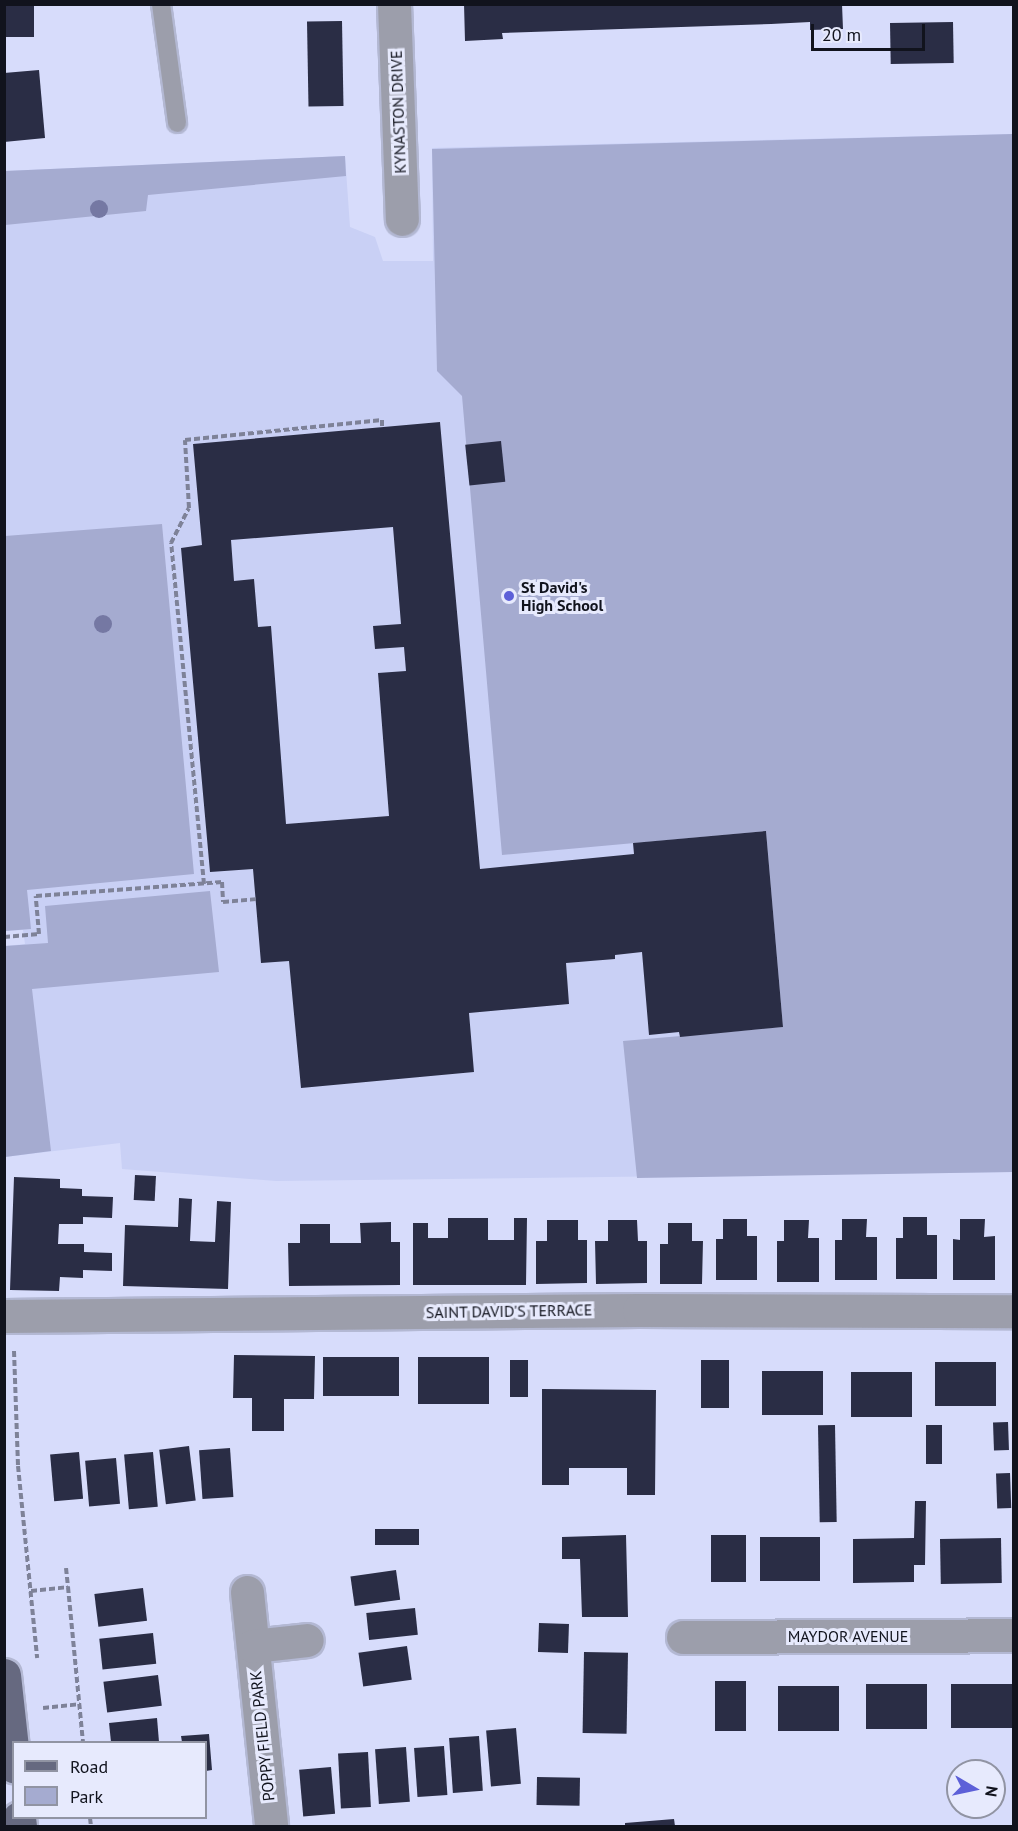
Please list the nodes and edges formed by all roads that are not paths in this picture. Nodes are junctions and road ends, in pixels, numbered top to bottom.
1 (161, 4) edge
2 (394, 4) edge
3 (177, 123) dead end
4 (402, 219) dead end
5 (1014, 1311) edge
6 (9, 1316) edge
7 (247, 1592) dead end
8 (1014, 1635) edge
9 (683, 1637) dead end
10 (307, 1640) dead end
11 (253, 1646) junction
12 (4, 1675) edge
13 (12, 1748) edge
14 (271, 1827) edge

1 - 3 lane
2 - 4 street, KYNASTON DRIVE
5 - 6 street, SAINT DAVID'S TERRACE
7 - 11 street, POPPY FIELD PARK
8 - 9 street, MAYDOR AVENUE
10 - 11 street
11 - 14 street, POPPY FIELD PARK
12 - 13 main road

